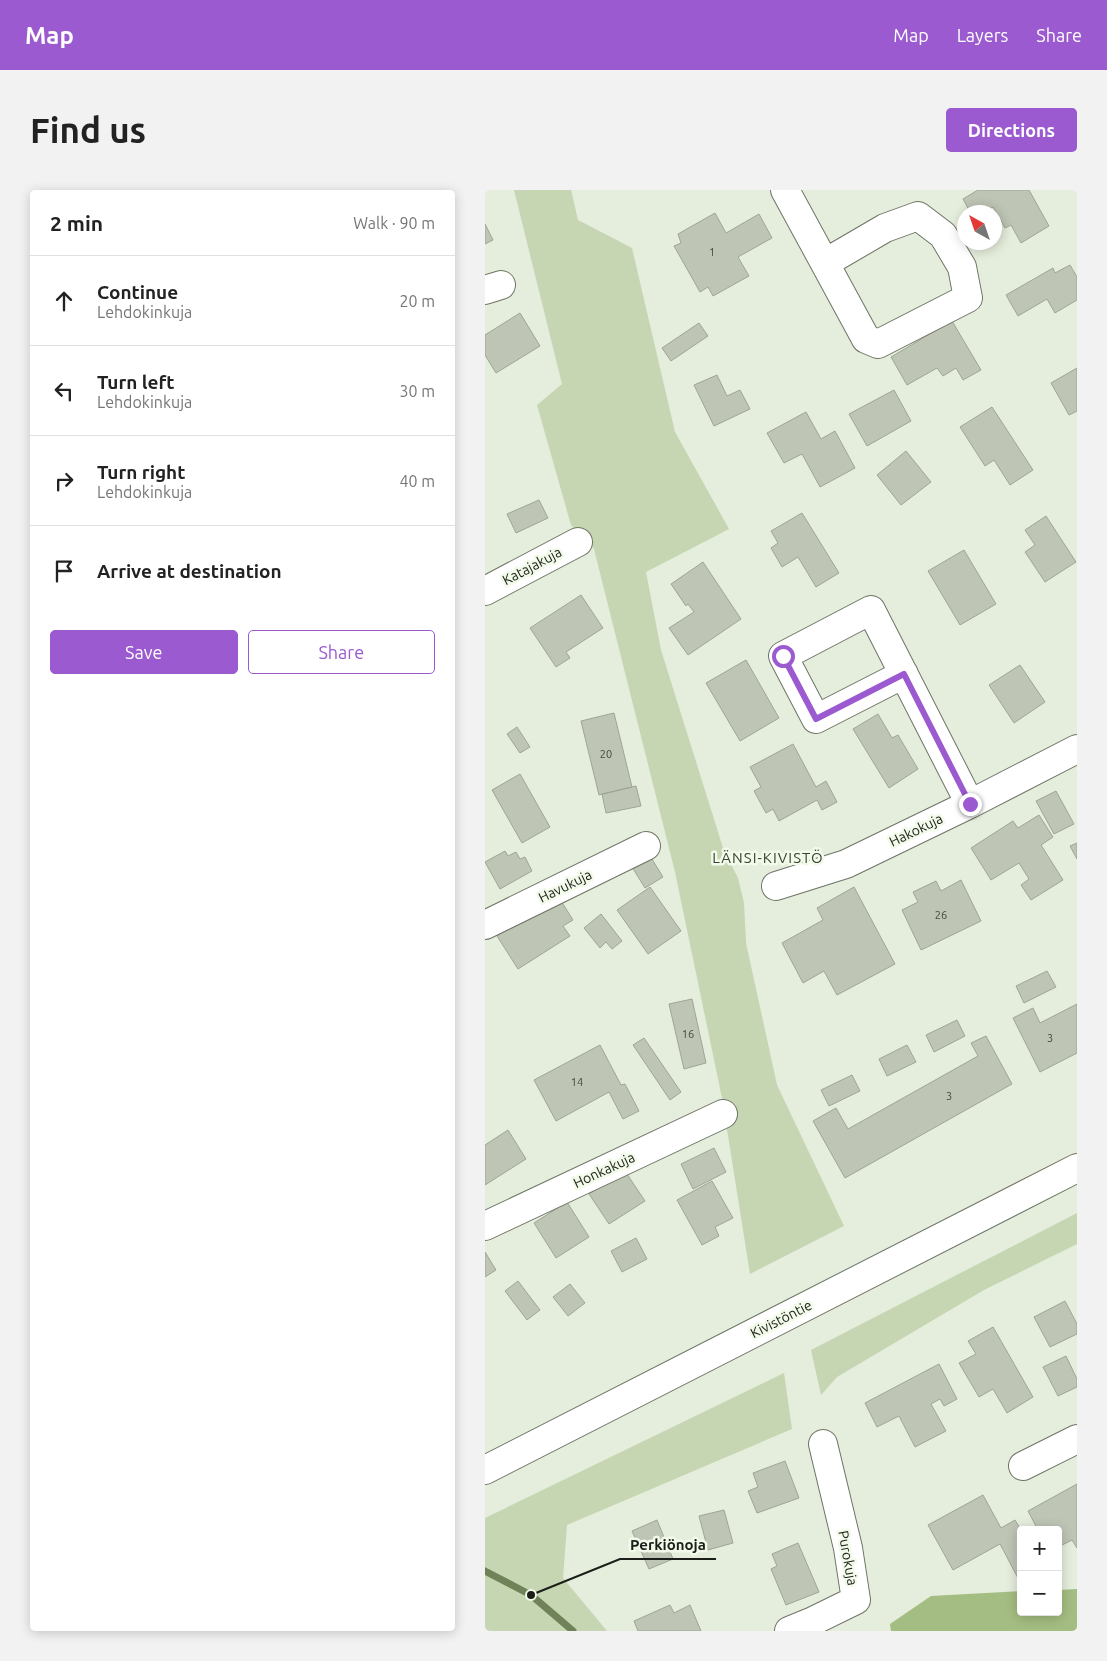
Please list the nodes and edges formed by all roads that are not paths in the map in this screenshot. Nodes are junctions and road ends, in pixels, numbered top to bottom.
1 (785, 190) edge
2 (825, 263) junction
3 (578, 542) dead end
4 (485, 591) edge
5 (904, 674) dead end
6 (1077, 749) edge
7 (970, 804) junction
8 (646, 846) dead end
9 (776, 886) dead end
10 (485, 925) edge
11 (723, 1114) dead end
12 (1077, 1168) edge
13 (485, 1226) edge
14 (1077, 1439) edge
15 (823, 1444) dead end
16 (1023, 1466) dead end
17 (485, 1470) edge
18 (789, 1631) edge

1 - 2 street
2 - 2 street
3 - 4 street, Katajakuja
5 - 7 street
6 - 7 street, Hakokuja
7 - 9 street, Hakokuja
8 - 10 street, Havukuja
11 - 13 street, Honkakuja
12 - 17 street, Kivistöntie
14 - 16 street
15 - 18 street, Purokuja

